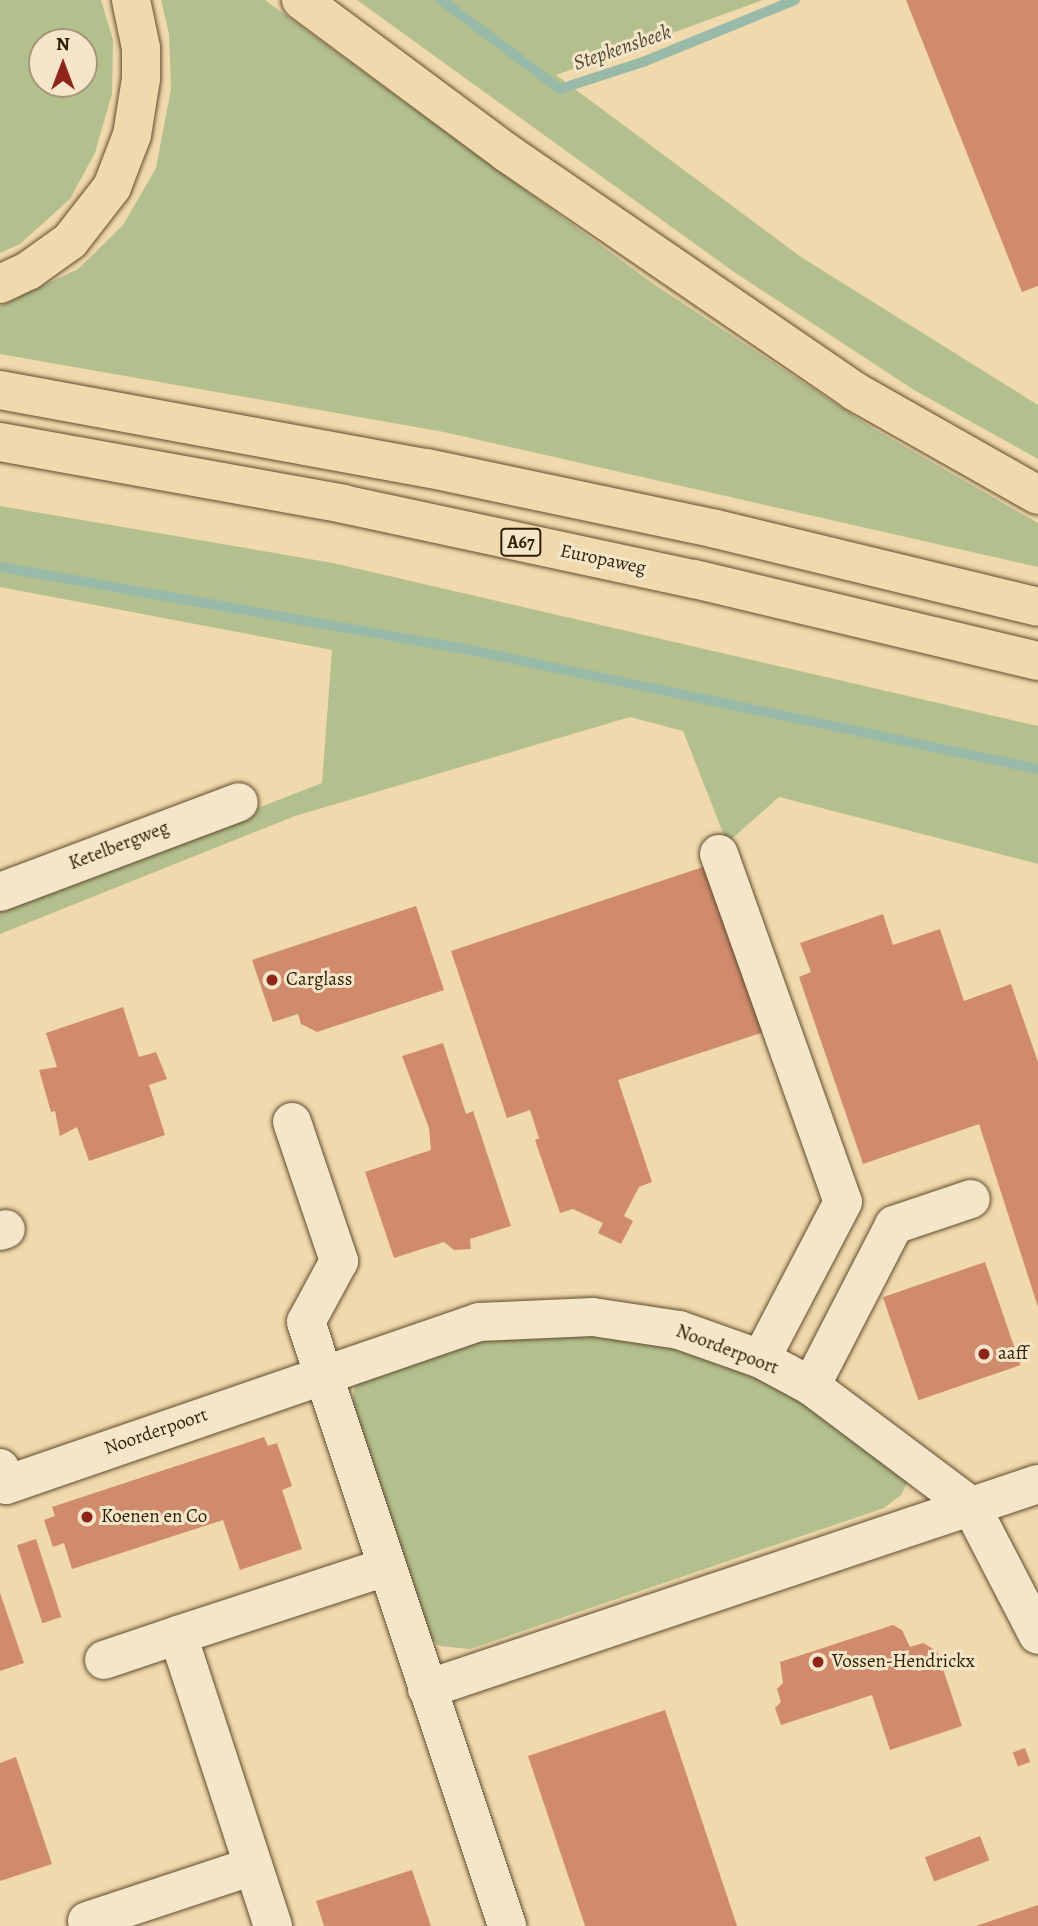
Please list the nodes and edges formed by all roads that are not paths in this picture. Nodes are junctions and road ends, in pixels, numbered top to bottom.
1 (131, 0) edge
2 (302, 0) edge
3 (0, 284) edge
4 (0, 390) edge
5 (0, 442) edge
6 (1038, 495) edge
7 (1038, 607) edge
8 (1038, 661) edge
9 (239, 802) dead end
10 (719, 854) dead end
11 (0, 892) edge
12 (292, 1122) dead end
13 (971, 1199) dead end
14 (761, 1360) junction
15 (324, 1374) junction
16 (811, 1386) junction
17 (0, 1468) edge
18 (1038, 1483) edge
19 (971, 1506) junction
20 (386, 1567) junction
21 (178, 1635) junction
22 (1038, 1635) edge
23 (104, 1661) dead end
24 (427, 1689) junction
25 (253, 1866) junction
26 (87, 1921) dead end
27 (273, 1926) edge
28 (507, 1926) edge

1 - 3 highway
2 - 6 highway
4 - 7 highway
5 - 8 highway, Europaweg / A67
9 - 11 street, Ketelbergweg
10 - 14 street
12 - 15 street
13 - 16 street
14 - 15 street, Noorderpoort
14 - 16 street, Noorderpoort
15 - 17 street, Noorderpoort
15 - 20 street
16 - 19 street, Noorderpoort
18 - 19 street
19 - 22 street, Noorderpoort
19 - 24 street
20 - 21 street
20 - 24 street
21 - 23 street
21 - 25 street
24 - 28 street
25 - 26 street
25 - 27 street

